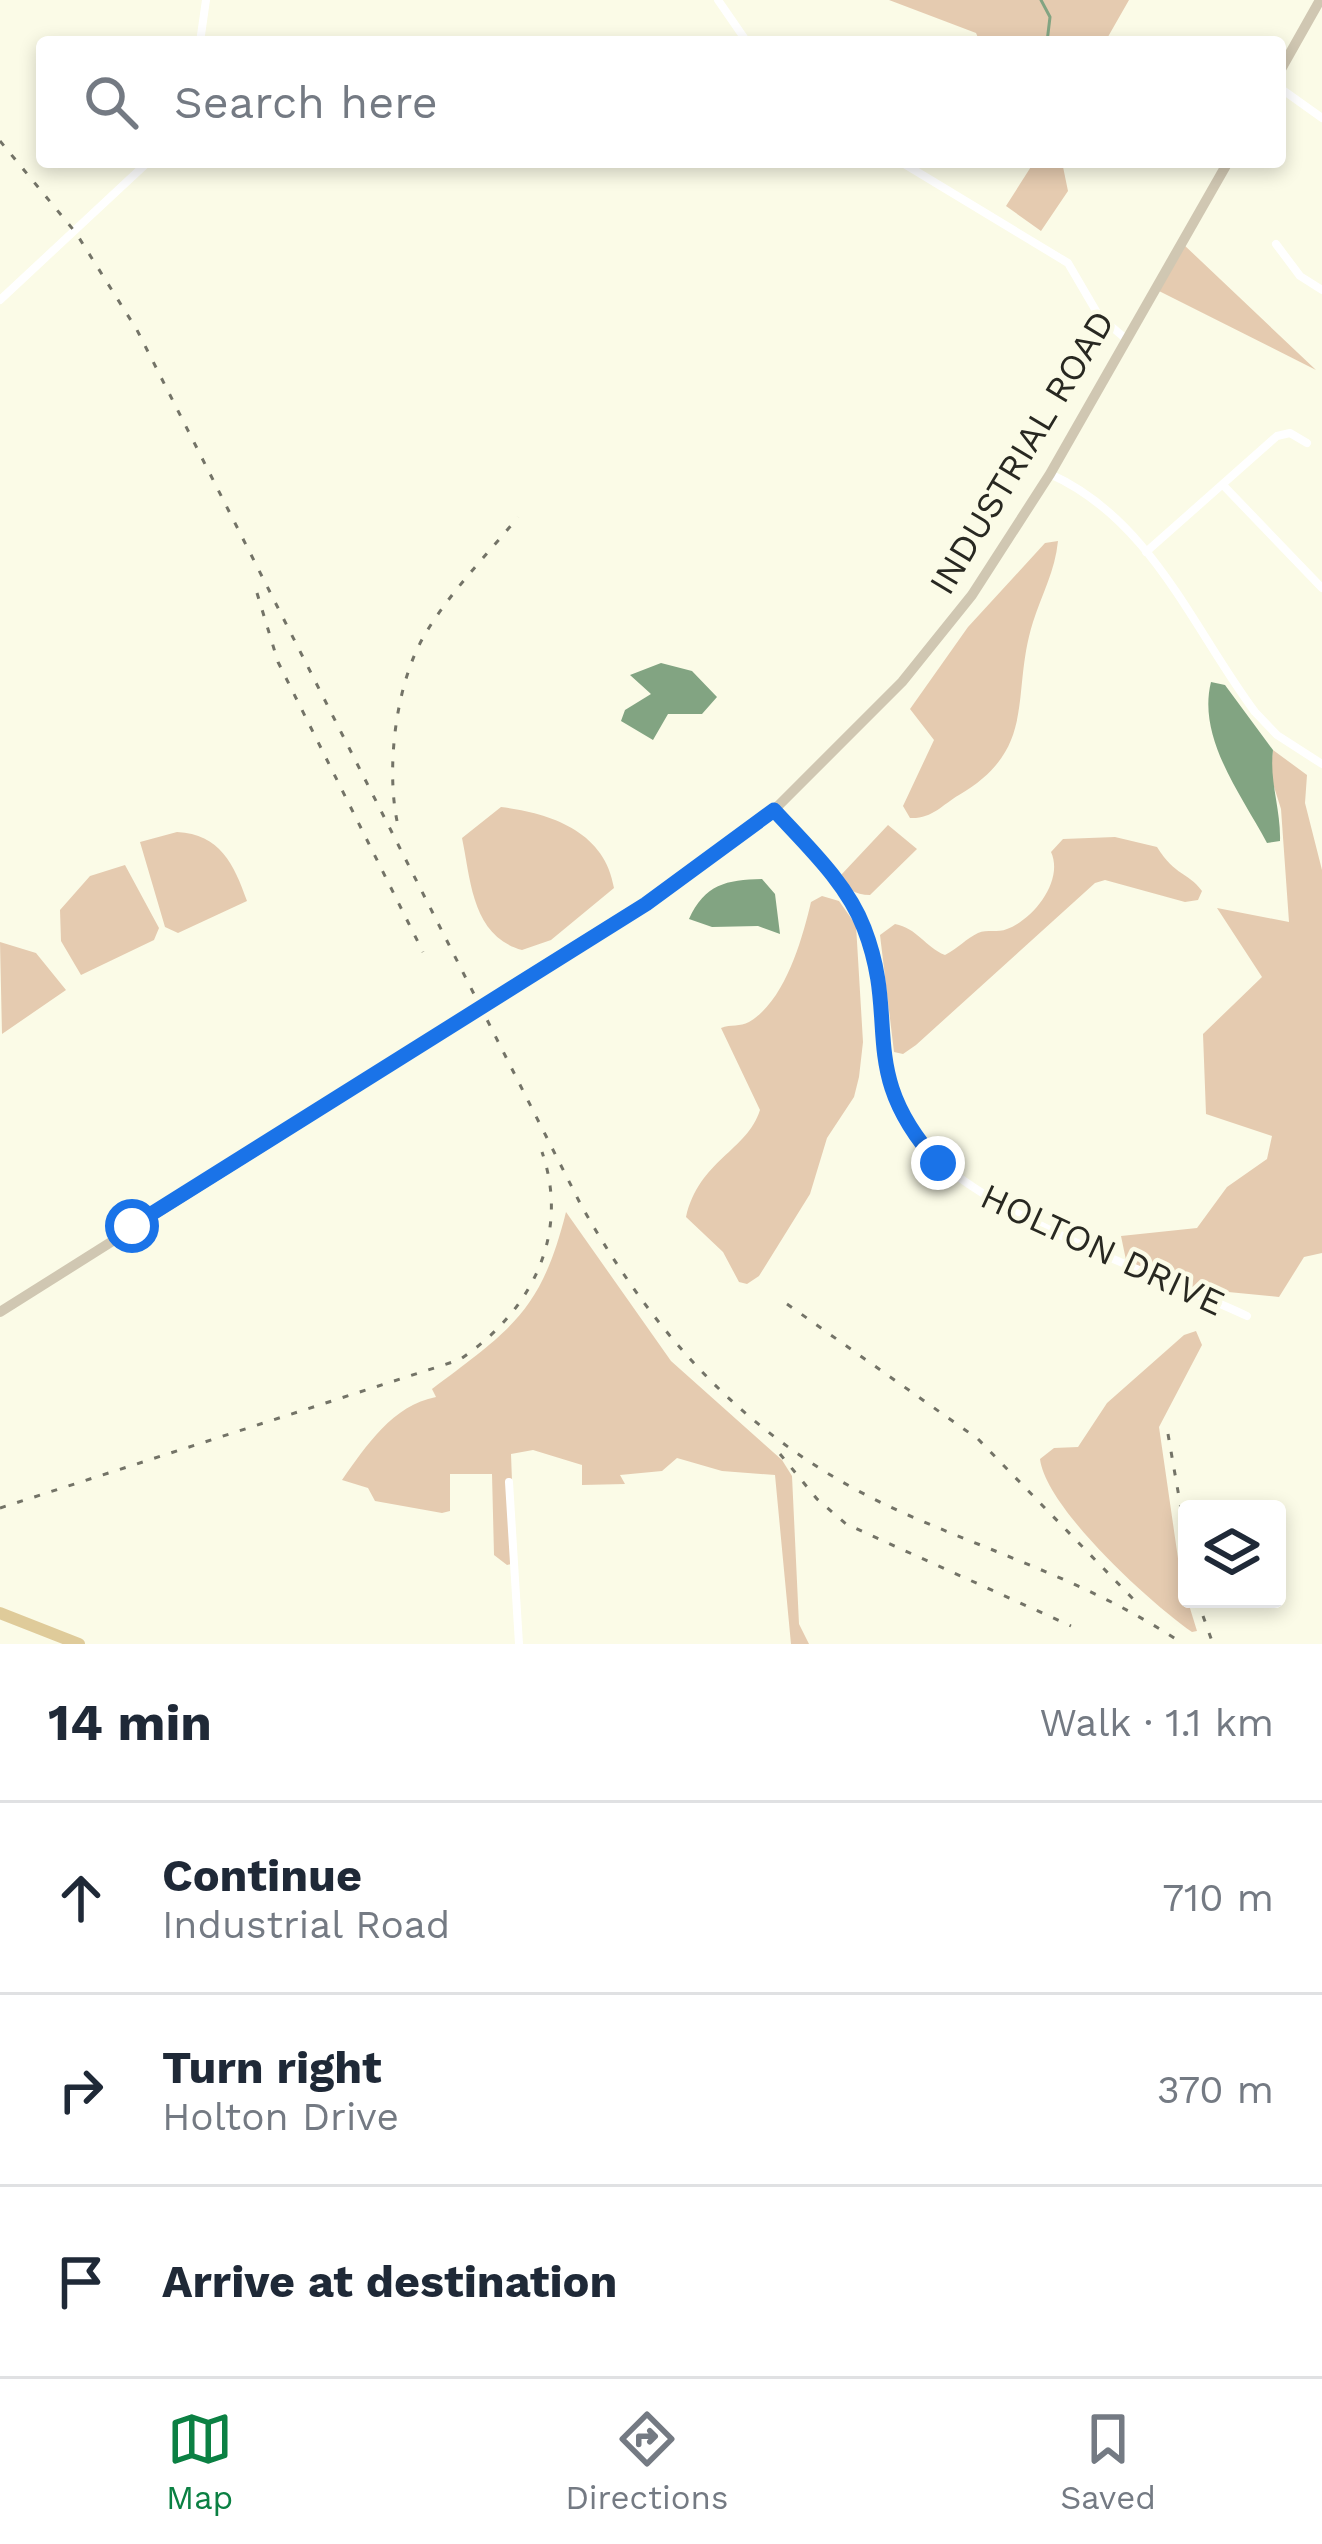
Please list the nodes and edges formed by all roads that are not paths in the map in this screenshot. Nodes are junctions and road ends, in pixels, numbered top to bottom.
1 (206, 0) edge
2 (718, 0) edge
3 (1320, 0) edge
4 (201, 36) edge
5 (743, 36) edge
6 (1286, 60) edge
7 (1286, 92) edge
8 (1322, 118) edge
9 (142, 168) edge
10 (911, 168) edge
11 (1225, 168) edge
12 (1276, 244) dead end
13 (1322, 290) edge
14 (0, 300) edge
15 (1126, 339) junction
16 (1307, 443) dead end
17 (1050, 474) junction
18 (1223, 484) junction
19 (1147, 552) junction
20 (1322, 588) edge
21 (1322, 764) edge
22 (774, 810) junction
23 (0, 1312) edge
24 (1247, 1316) dead end
25 (509, 1482) dead end
26 (0, 1613) edge
27 (79, 1644) edge
28 (519, 1644) edge

1 - 4 street
2 - 5 street
3 - 6 main road
7 - 8 street
9 - 14 street
10 - 15 street
11 - 15 main road, INDUSTRIAL ROAD
12 - 13 street
15 - 17 main road, INDUSTRIAL ROAD
16 - 18 street
17 - 19 street
17 - 22 main road, INDUSTRIAL ROAD
18 - 19 street
18 - 20 street
19 - 21 street
22 - 23 main road, INDUSTRIAL ROAD
22 - 24 street, HOLTON DRIVE
25 - 28 street
26 - 27 main road

